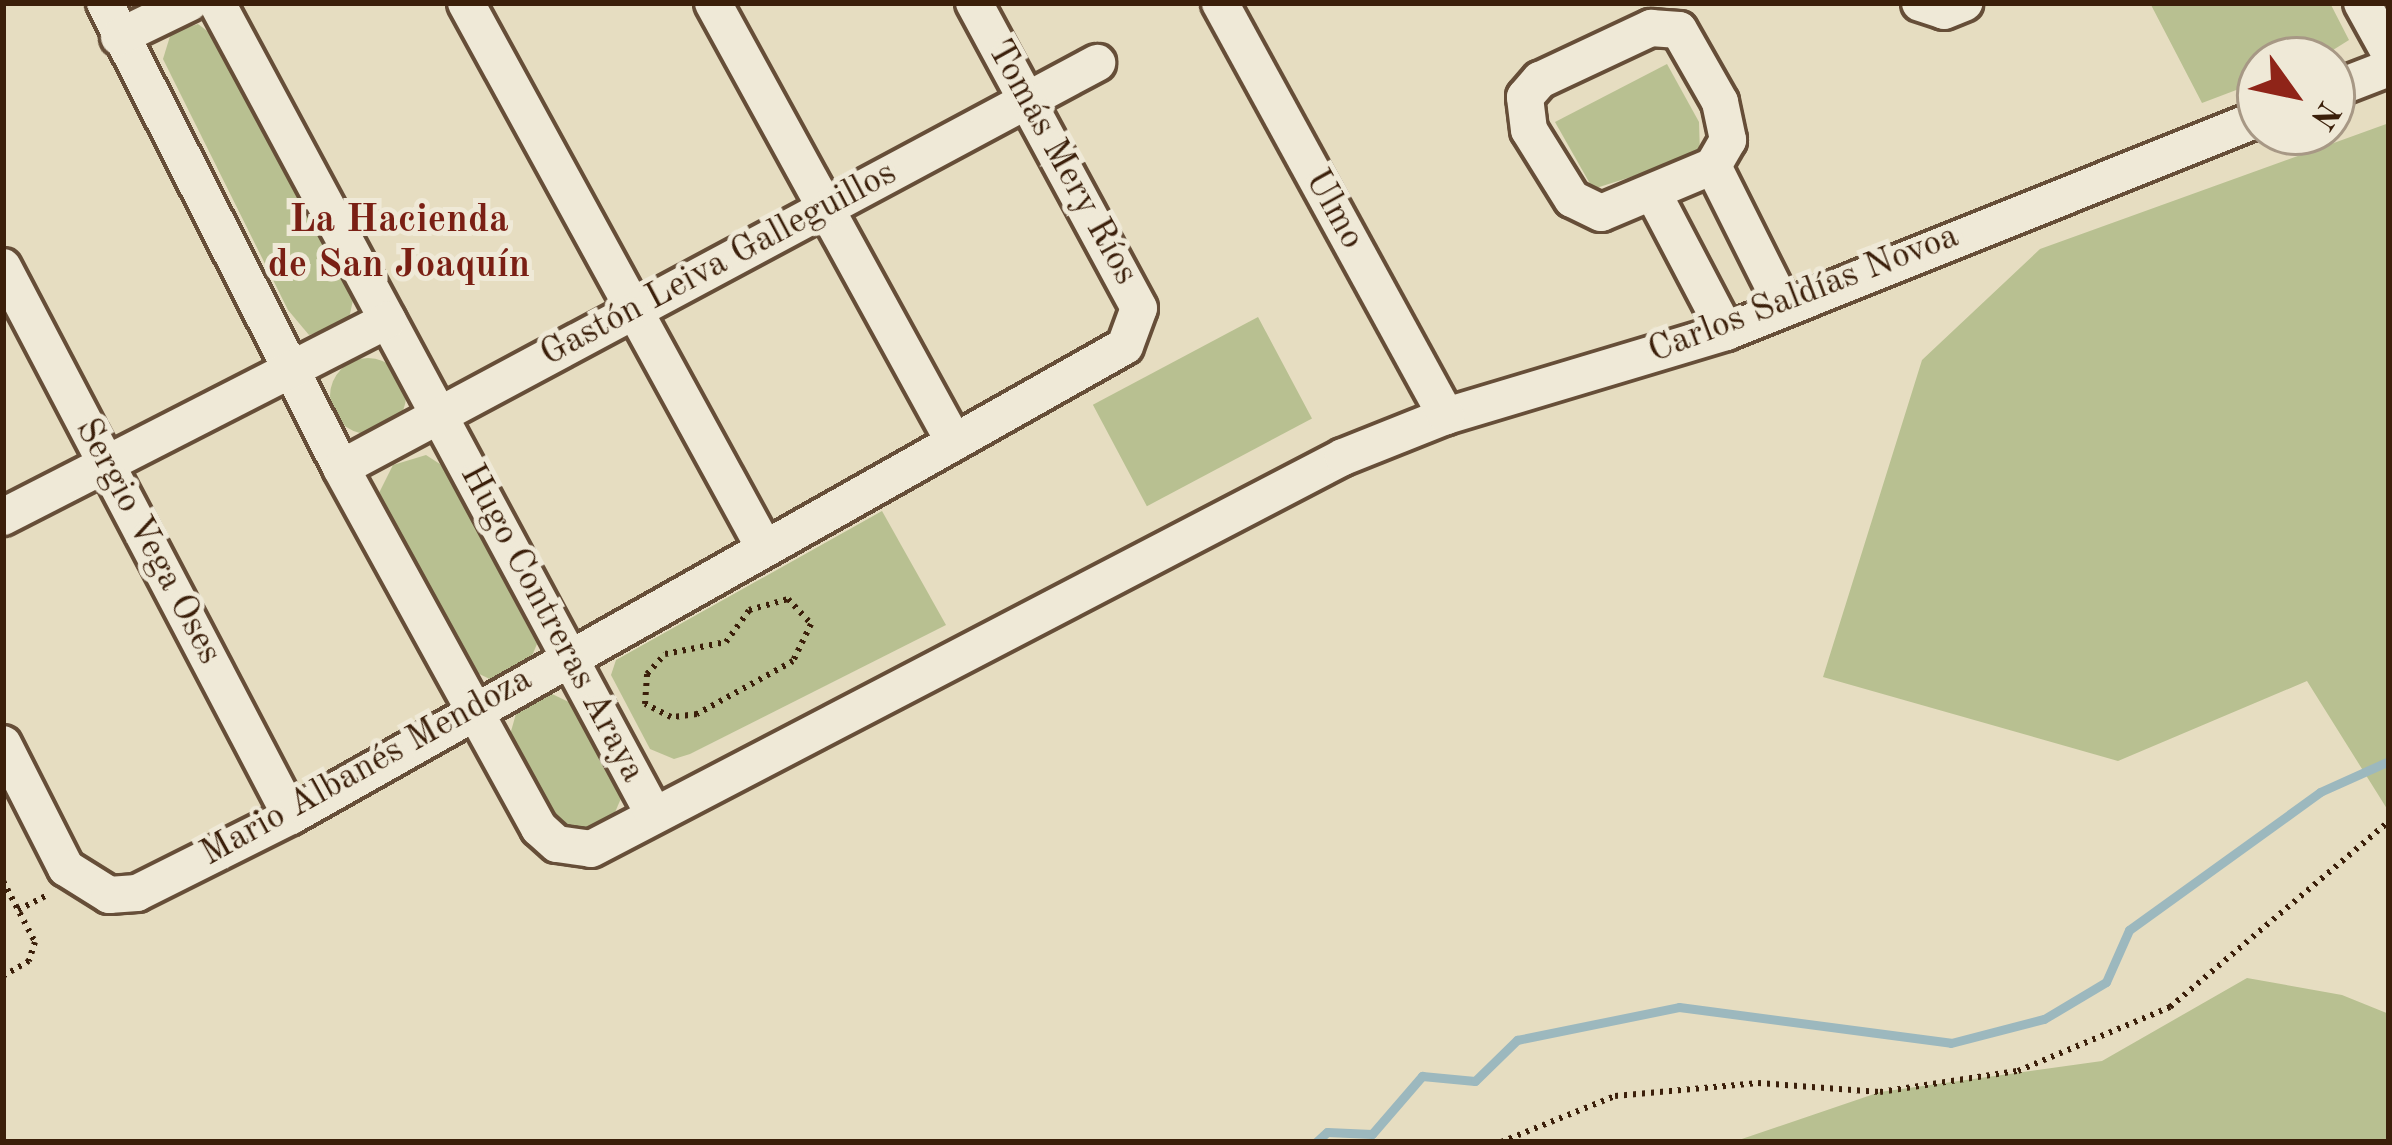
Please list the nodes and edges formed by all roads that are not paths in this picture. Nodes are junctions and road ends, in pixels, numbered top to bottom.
1 (105, 3) edge
2 (189, 3) edge
3 (217, 3) edge
4 (466, 3) edge
5 (713, 3) edge
6 (974, 3) edge
7 (1220, 3) edge
8 (1920, 3) edge
9 (1964, 3) edge
10 (2362, 3) edge
11 (119, 38) junction
12 (2389, 52) edge
13 (1097, 63) dead end
14 (2389, 68) edge
15 (2356, 81) edge
16 (1026, 101) junction
17 (2236, 127) edge
18 (1712, 166) junction
19 (1653, 193) junction
20 (825, 207) junction
21 (3, 268) edge
22 (1784, 306) junction
23 (634, 310) junction
24 (388, 320) junction
25 (1138, 326) joint
26 (1726, 332) junction
27 (289, 366) junction
28 (439, 415) junction
29 (1446, 416) junction
30 (954, 442) junction
31 (1342, 457) joint
32 (106, 463) junction
33 (341, 468) junction
34 (3, 517) edge
35 (764, 547) junction
36 (569, 656) junction
37 (476, 710) junction
38 (6, 757) edge
39 (654, 814) junction
40 (291, 816) junction

1 - 11 street
2 - 11 street
3 - 24 street, Hugo Contreras Araya
4 - 23 street
5 - 20 street
6 - 16 street, Tomás Mery Ríos
7 - 29 street, Ulmo
8 - 9 street
10 - 12 street
11 - 27 street
13 - 16 street, Gastón Leiva Galleguillos
14 - 15 street
16 - 20 street, Gastón Leiva Galleguillos
16 - 25 street, Tomás Mery Ríos
17 - 22 street, Carlos Saldías Novoa
18 - 19 street
18 - 19 street
18 - 22 street
19 - 26 street
20 - 23 street, Gastón Leiva Galleguillos
20 - 30 street
21 - 32 street, Sergio Vega Oses
22 - 26 street, Carlos Saldías Novoa
23 - 28 street, Gastón Leiva Galleguillos
23 - 35 street
24 - 27 street
24 - 28 street, Hugo Contreras Araya
25 - 30 street, Mario Albanés Mendoza
26 - 29 street, Carlos Saldías Novoa
27 - 32 street
27 - 33 street
28 - 33 street, Gastón Leiva Galleguillos
28 - 36 street, Hugo Contreras Araya
29 - 31 street, Carlos Saldías Novoa
30 - 35 street, Mario Albanés Mendoza
31 - 39 street, Hugo Contreras Araya
32 - 34 street
32 - 40 street, Sergio Vega Oses
33 - 37 street
35 - 36 street, Mario Albanés Mendoza
36 - 37 street, Mario Albanés Mendoza
36 - 39 street, Hugo Contreras Araya
37 - 39 street
37 - 40 street, Mario Albanés Mendoza
38 - 40 street, Mario Albanés Mendoza

